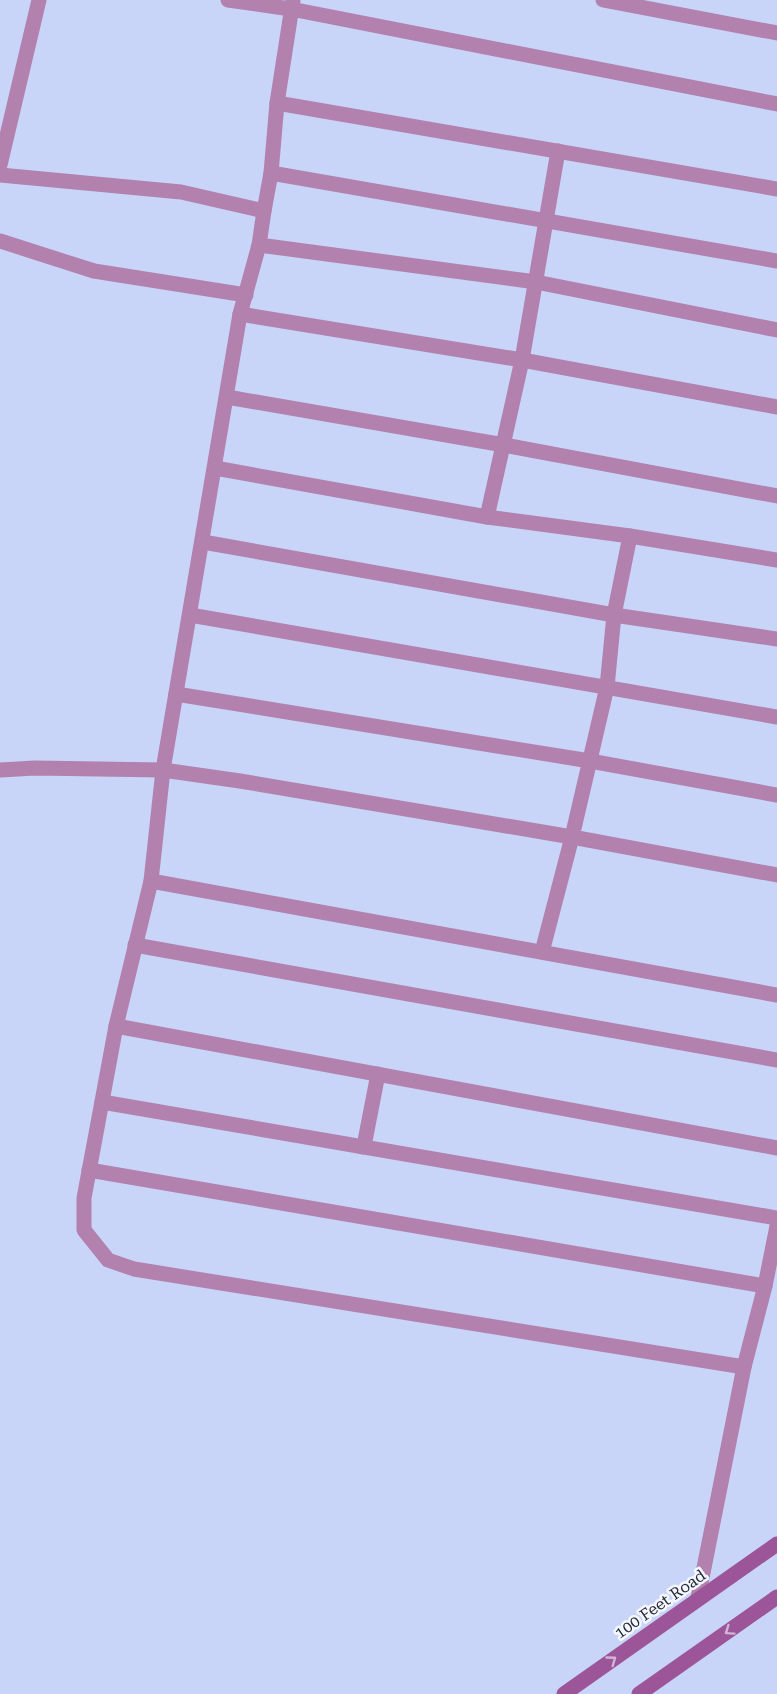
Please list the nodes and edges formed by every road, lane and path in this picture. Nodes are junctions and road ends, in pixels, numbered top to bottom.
1 (39, 0) edge
2 (228, 0) edge
3 (603, 0) edge
4 (292, 4) edge
5 (777, 33) edge
6 (277, 103) junction
7 (777, 104) edge
8 (558, 151) junction
9 (0, 165) edge
10 (270, 173) junction
11 (0, 174) edge
12 (777, 189) edge
13 (264, 211) junction
14 (546, 221) junction
15 (0, 241) edge
16 (259, 244) junction
17 (777, 261) edge
18 (536, 282) junction
19 (246, 295) junction
20 (240, 314) junction
21 (777, 330) edge
22 (522, 360) junction
23 (227, 398) junction
24 (777, 407) edge
25 (504, 445) junction
26 (215, 468) junction
27 (777, 496) edge
28 (486, 517) junction
29 (630, 536) junction
30 (202, 542) junction
31 (777, 560) edge
32 (190, 615) junction
33 (614, 615) junction
34 (777, 639) edge
35 (607, 687) junction
36 (177, 694) junction
37 (777, 717) edge
38 (590, 761) junction
39 (0, 770) edge
40 (163, 771) junction
41 (777, 795) edge
42 (572, 837) junction
43 (777, 875) edge
44 (151, 881) junction
45 (135, 945) junction
46 (542, 952) junction
47 (777, 995) edge
48 (116, 1026) junction
49 (777, 1060) edge
50 (378, 1074) junction
51 (102, 1102) junction
52 (362, 1146) junction
53 (777, 1148) edge
54 (89, 1170) junction
55 (777, 1218) edge
56 (777, 1226) edge
57 (765, 1286) junction
58 (744, 1367) junction
59 (777, 1544) edge
60 (777, 1597) edge
61 (698, 1598) junction
62 (564, 1694) edge
63 (639, 1694) edge

1 - 9 street
2 - 4 street
3 - 5 street
4 - 6 street
4 - 7 street
6 - 8 street
6 - 10 street
8 - 12 street
8 - 14 street
10 - 13 street
10 - 14 street
11 - 13 street
13 - 16 street
14 - 17 street
14 - 18 street
15 - 19 street
16 - 18 street
16 - 19 street
18 - 21 street
18 - 22 street
19 - 20 street
20 - 22 street
20 - 23 street
22 - 24 street
22 - 25 street
23 - 25 street
23 - 26 street
25 - 27 street
25 - 28 street
26 - 28 street
26 - 30 street
28 - 29 street
29 - 31 street
29 - 33 street
30 - 32 street
30 - 33 street
32 - 35 street
32 - 36 street
33 - 34 street
33 - 35 street
35 - 37 street
35 - 38 street
36 - 38 street
36 - 40 street
38 - 41 street
38 - 42 street
39 - 40 street
40 - 42 street
40 - 44 street
42 - 43 street
42 - 46 street
44 - 45 street
44 - 46 street
45 - 48 street
45 - 49 street
46 - 47 street
48 - 50 street
48 - 51 street
50 - 52 street
50 - 53 street
51 - 52 street
51 - 54 street
52 - 55 street
54 - 57 street
54 - 58 street
56 - 57 street
57 - 58 street
58 - 61 street
59 - 61 main road, 100 Feet Road
60 -> 63 main road
62 -> 61 main road, 100 Feet Road

